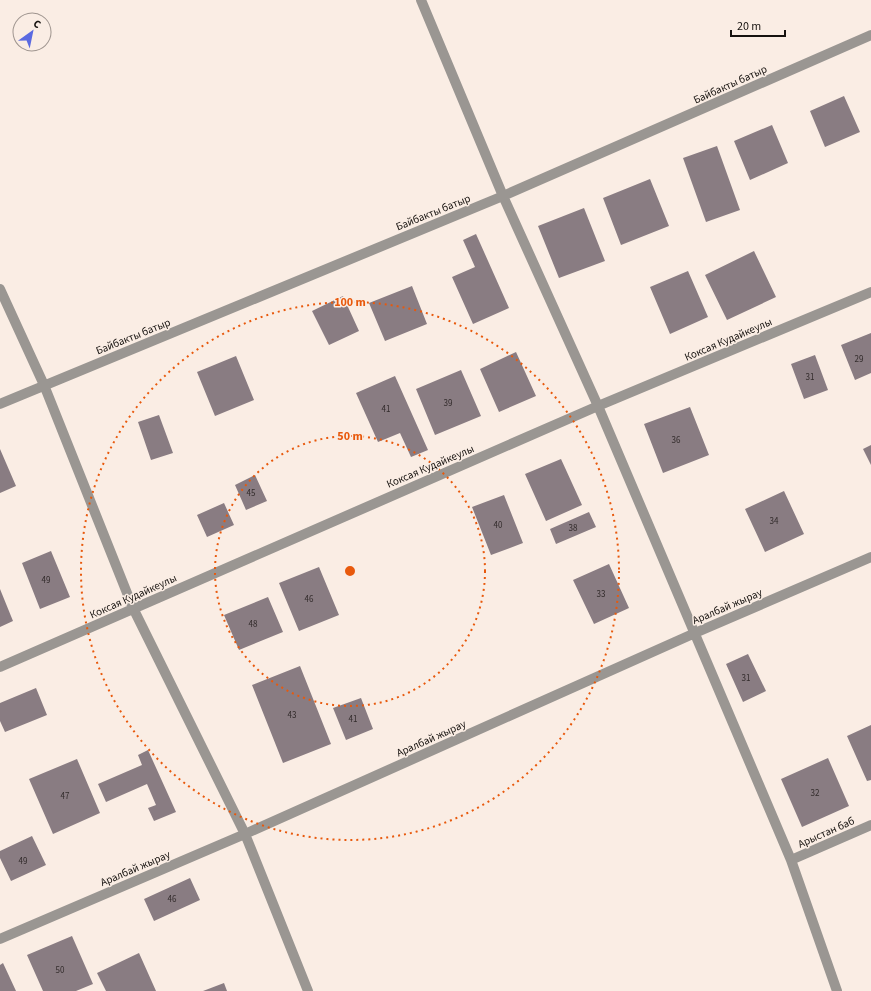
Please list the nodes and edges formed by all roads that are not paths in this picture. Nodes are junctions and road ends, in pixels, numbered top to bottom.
1 (421, 0) edge
2 (871, 35) edge
3 (503, 196) junction
4 (0, 289) edge
5 (871, 292) edge
6 (44, 385) junction
7 (0, 404) edge
8 (598, 406) junction
9 (871, 556) edge
10 (133, 608) junction
11 (695, 632) junction
12 (0, 667) edge
13 (871, 825) edge
14 (245, 834) junction
15 (791, 860) junction
16 (0, 938) edge
17 (308, 991) edge
18 (837, 991) edge

1 - 3 street
2 - 3 street, Байбакты батыр
3 - 6 street, Байбакты батыр
3 - 8 street
4 - 6 street
5 - 8 street, Коксая Кудайкеулы
6 - 7 street, Байбакты батыр
6 - 10 street
8 - 10 street, Коксая Кудайкеулы
8 - 11 street
9 - 11 street, Аралбай жырау
10 - 12 street, Коксая Кудайкеулы
10 - 14 street
11 - 14 street, Аралбай жырау
11 - 15 street
13 - 15 street, Арыстан баб
14 - 16 street, Аралбай жырау
14 - 17 street
15 - 18 street

